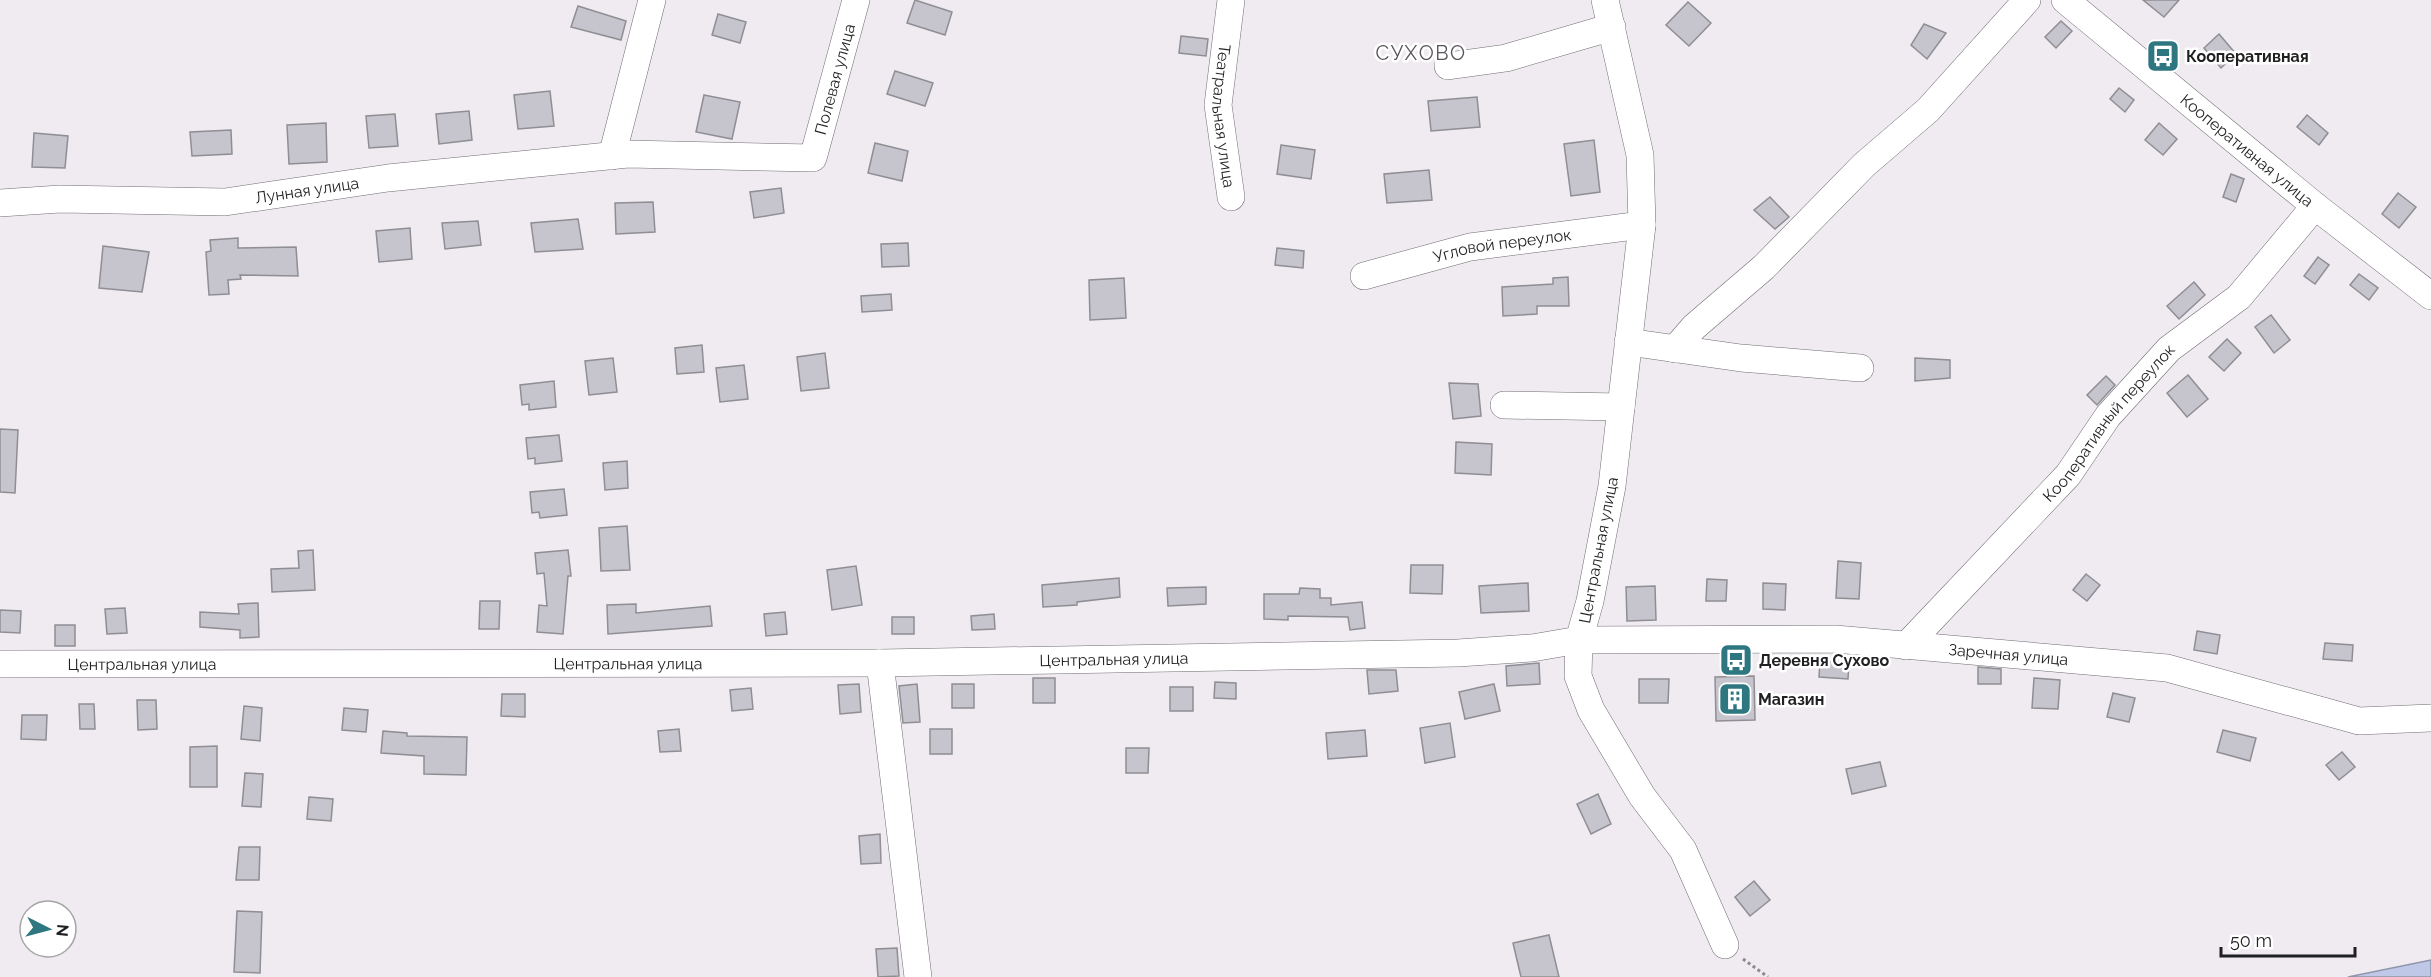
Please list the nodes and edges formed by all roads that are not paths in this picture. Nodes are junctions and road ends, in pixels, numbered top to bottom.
1 (652, 0) edge
2 (856, 0) edge
3 (1231, 0) edge
4 (1605, 0) edge
5 (2026, 0) edge
6 (2065, 0) edge
7 (1612, 27) junction
8 (1448, 66) dead end
9 (612, 156) junction
10 (813, 158) joint
11 (1231, 197) dead end
12 (0, 203) edge
13 (2315, 206) junction
14 (1642, 225) junction
15 (1364, 276) dead end
16 (2427, 284) edge
17 (1628, 342) junction
18 (1675, 349) junction
19 (1860, 368) dead end
20 (1504, 405) dead end
21 (1621, 407) junction
22 (1579, 640) junction
23 (1906, 646) junction
24 (880, 663) junction
25 (0, 664) edge
26 (2431, 718) edge
27 (1725, 945) road end
28 (918, 977) edge

1 - 9 street
2 - 10 street, Полевая улица
3 - 11 street, Театральная улица
4 - 7 street, Центральная улица
5 - 18 street
6 - 13 street, Кооперативная улица
7 - 8 street
7 - 14 street, Центральная улица
9 - 10 street, Лунная улица
9 - 12 street, Лунная улица
13 - 16 street, Кооперативная улица
13 - 23 street, Кооперативный переулок
14 - 15 street, Угловой переулок
14 - 17 street, Центральная улица
17 - 18 street
17 - 21 street, Центральная улица
18 - 19 street
20 - 21 street
21 - 22 street, Центральная улица
22 - 23 street, Заречная улица
22 - 24 street, Центральная улица
22 - 27 street
23 - 26 street, Заречная улица
24 - 25 street, Центральная улица
24 - 28 street

